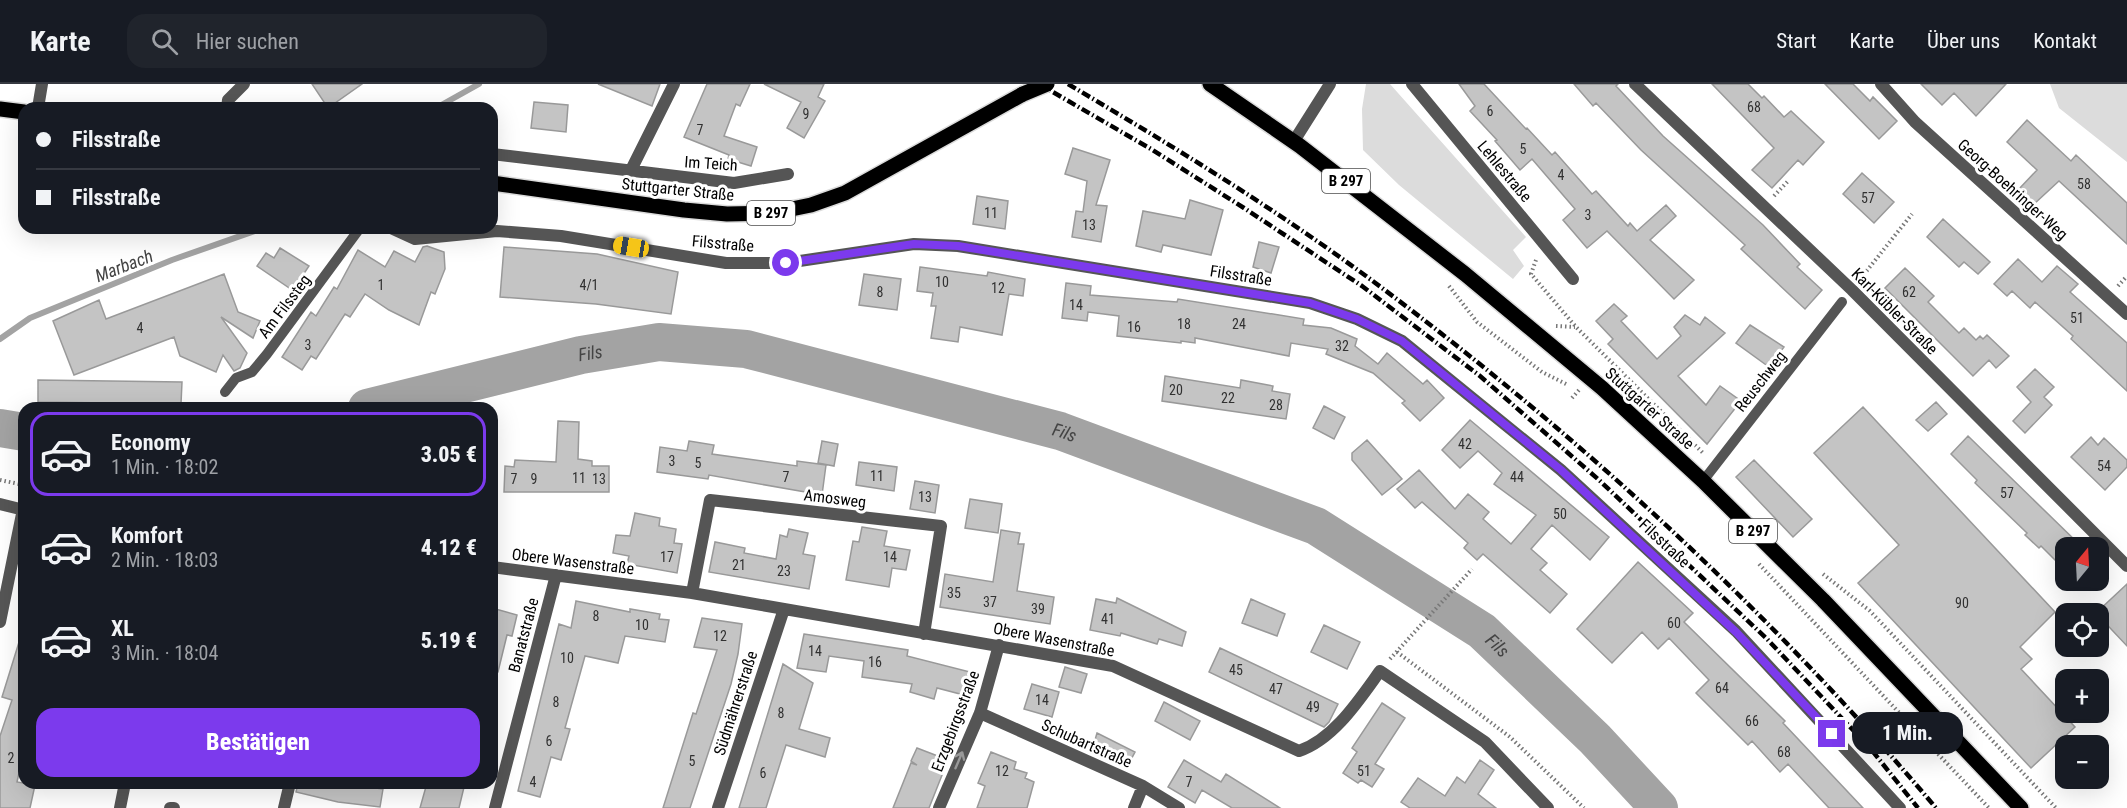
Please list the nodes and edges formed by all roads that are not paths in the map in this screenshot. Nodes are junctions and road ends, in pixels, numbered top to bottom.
1 (42, 84) edge
2 (244, 84) edge
3 (674, 84) edge
4 (1047, 84) edge
5 (1210, 84) edge
6 (1330, 84) edge
7 (1412, 84) edge
8 (1635, 84) edge
9 (1881, 84) edge
10 (39, 102) edge
11 (228, 102) edge
12 (0, 109) edge
13 (18, 111) edge
14 (1299, 140) junction
15 (498, 155) edge
16 (631, 170) junction
17 (788, 174) dead end
18 (498, 184) edge
19 (498, 231) edge
20 (356, 234) edge
21 (404, 234) edge
22 (466, 234) edge
23 (1573, 279) dead end
24 (1842, 302) dead end
25 (2127, 314) edge
26 (225, 392) dead end
27 (1703, 481) junction
28 (0, 504) edge
29 (18, 508) edge
30 (18, 538) edge
31 (2127, 566) edge
32 (498, 568) edge
33 (556, 575) junction
34 (692, 593) junction
35 (784, 609) junction
36 (0, 622) edge
37 (924, 634) junction
38 (999, 645) junction
39 (980, 713) junction
40 (1143, 786) junction
41 (124, 789) edge
42 (289, 789) edge
43 (120, 808) edge
44 (284, 808) edge
45 (495, 808) edge
46 (718, 808) edge
47 (939, 808) edge
48 (1134, 808) edge
49 (1179, 808) edge
50 (1548, 808) edge
51 (1900, 808) edge
52 (2021, 808) edge

1 - 10 street
2 - 11 street
3 - 16 street
4 - 18 main road, Stuttgarter Straße / B 297, bridge
5 - 14 main road, Stuttgarter Straße / B 297
6 - 14 street
7 - 23 street, Lehlestraße
8 - 31 street, Karl-Kübler-Straße
9 - 25 street, Georg-Boehringer-Weg
12 - 13 main road
14 - 27 main road, Stuttgarter Straße / B 297
15 - 16 street, Im Teich
16 - 17 street, Im Teich
19 - 51 street, Filsstraße
20 - 26 lane, Am Filssteg
21 - 22 street, Filsstraße
24 - 27 lane, Reuschweg
27 - 52 main road, Stuttgarter Straße / B 297
28 - 29 street
30 - 36 street
32 - 33 street, Obere Wasenstraße
33 - 34 street, Obere Wasenstraße
33 - 45 street, Banatstraße
34 - 35 street, Obere Wasenstraße
34 - 37 street, Amosweg
35 - 37 street, Obere Wasenstraße
35 - 46 street, Südmährerstraße
37 - 38 street, Obere Wasenstraße
38 - 39 street, Erzgebirgsstraße
38 - 50 street, Obere Wasenstraße
39 - 40 street, Schubartstraße
47 -> 39 street, Erzgebirgsstraße
40 - 48 street
40 - 49 street, Schubartstraße
41 - 43 street
42 - 44 street

